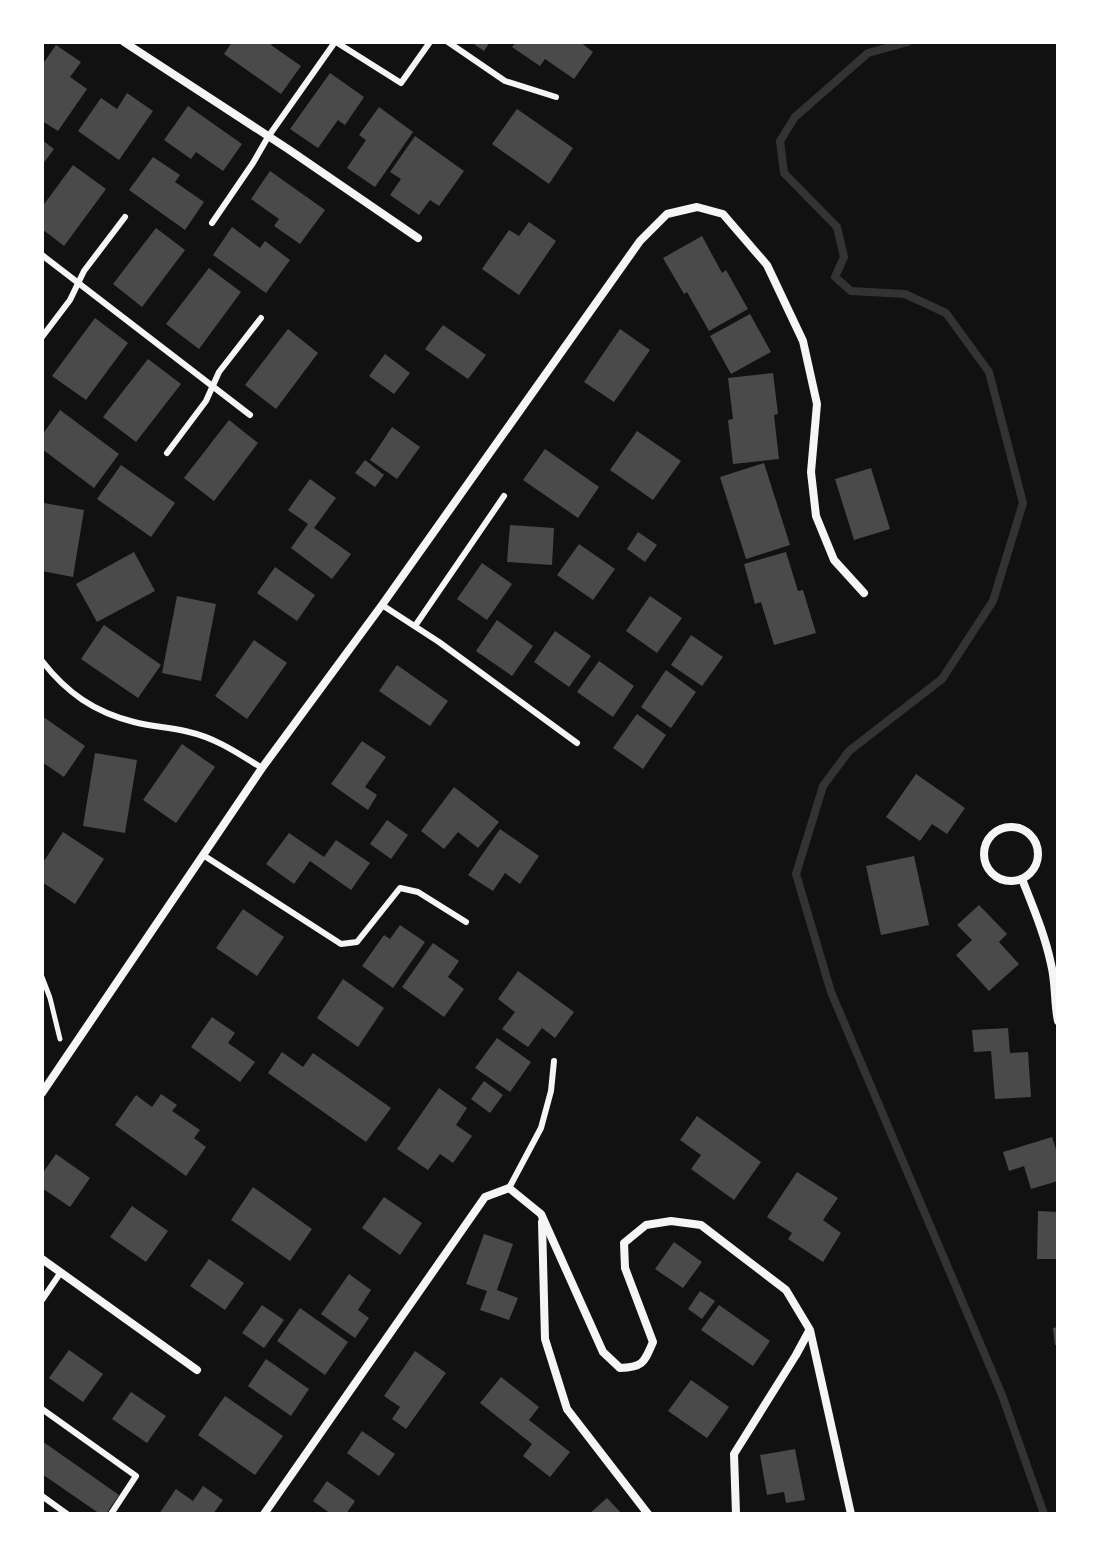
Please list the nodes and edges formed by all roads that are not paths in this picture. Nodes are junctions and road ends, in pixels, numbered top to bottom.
1 (124, 42) edge
2 (336, 42) edge
3 (430, 42) edge
4 (448, 42) edge
5 (556, 97) dead end
6 (268, 137) junction
7 (125, 217) dead end
8 (212, 223) dead end
9 (418, 238) dead end
10 (42, 255) edge
11 (78, 282) junction
12 (261, 318) dead end
13 (42, 337) edge
14 (212, 386) junction
15 (250, 415) dead end
16 (167, 453) dead end
17 (504, 496) dead end
18 (864, 593) dead end
19 (382, 605) junction
20 (415, 626) junction
21 (42, 661) edge
22 (577, 743) dead end
23 (262, 768) junction
24 (203, 855) junction
25 (1022, 879) junction
26 (466, 922) dead end
27 (1058, 1021) edge
28 (554, 1061) dead end
29 (42, 1093) edge
30 (509, 1188) junction
31 (541, 1214) junction
32 (42, 1259) edge
33 (61, 1272) junction
34 (42, 1300) edge
35 (810, 1330) junction
36 (197, 1370) dead end
37 (42, 1409) edge
38 (42, 1496) edge
39 (67, 1514) edge
40 (111, 1514) edge
41 (264, 1514) edge
42 (648, 1514) edge
43 (736, 1514) edge
44 (851, 1514) edge

1 - 6 street
2 - 3 lane
2 - 6 lane
4 - 5 lane
6 - 8 lane
6 - 9 street
7 - 11 lane
10 - 11 lane
11 - 13 lane
11 - 14 lane
12 - 14 lane
14 - 15 lane
14 - 16 lane
17 - 20 lane
18 - 19 street
19 - 20 lane
19 - 23 street
20 - 22 lane
21 - 23 lane
23 - 24 street
24 - 26 lane
24 - 29 street
25 - 25 street
25 - 27 street
28 - 30 lane
30 - 31 street
30 - 41 street
31 - 35 street
31 - 42 street
32 - 33 street
33 - 34 lane
33 - 36 street
35 - 43 street
35 - 44 street
37 - 40 lane
38 - 39 lane

